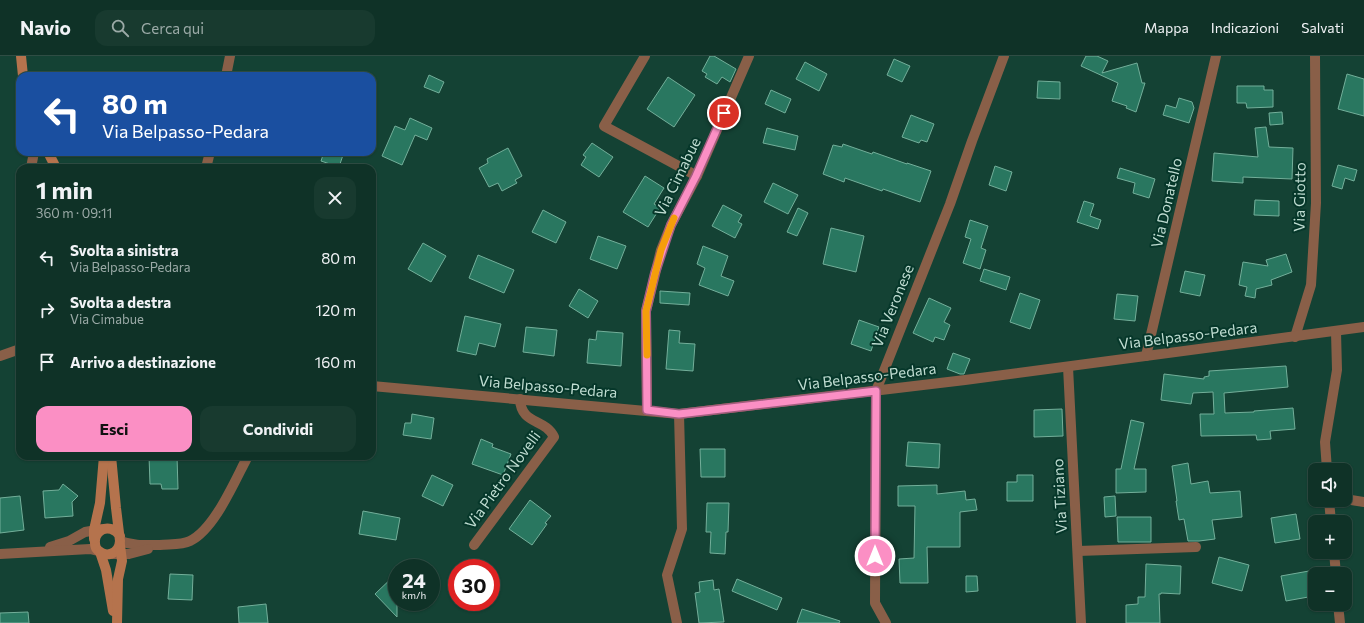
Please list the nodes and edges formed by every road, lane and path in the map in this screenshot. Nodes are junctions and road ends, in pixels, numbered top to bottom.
1 (21, 56) edge
2 (230, 56) edge
3 (645, 56) edge
4 (749, 56) edge
5 (1004, 56) edge
6 (1216, 56) edge
7 (1315, 56) edge
8 (23, 72) edge
9 (227, 72) edge
10 (696, 176) junction
11 (1364, 327) edge
12 (1336, 332) junction
13 (1295, 337) junction
14 (16, 350) edge
15 (0, 356) edge
16 (1146, 356) junction
17 (1068, 367) junction
18 (376, 386) edge
19 (876, 391) junction
20 (520, 399) junction
21 (647, 410) junction
22 (679, 414) junction
23 (104, 460) edge
24 (111, 460) edge
25 (246, 460) edge
26 (1326, 463) edge
27 (1352, 500) edge
28 (1364, 502) edge
29 (94, 532) junction
30 (163, 545) junction
31 (474, 545) dead end
32 (1196, 547) dead end
33 (122, 548) junction
34 (35, 551) junction
35 (99, 552) junction
36 (1078, 552) junction
37 (0, 554) edge
38 (110, 554) joint
39 (1339, 611) edge
40 (116, 623) edge
41 (677, 623) edge
42 (886, 623) edge
43 (1081, 623) edge
44 (1340, 623) edge

1 - 8 main road
2 - 9 street
3 - 10 street
4 - 10 street, Via Cimabue
5 - 19 street, Via Veronese
6 - 16 street, Via Donatello
7 - 13 street, Via Giotto
10 - 21 street, Via Cimabue
11 - 12 street, Via Belpasso-Pedara
12 - 13 street, Via Belpasso-Pedara
12 - 26 street
13 - 16 street, Via Belpasso-Pedara
14 - 15 street
16 - 17 street, Via Belpasso-Pedara
17 - 19 street, Via Belpasso-Pedara
17 - 36 street, Via Tiziano
18 - 20 street, Via Belpasso-Pedara
19 - 22 street, Via Belpasso-Pedara
19 - 42 street, Via Veronese
20 - 21 street, Via Belpasso-Pedara
20 - 31 street, Via Pietro Novelli
21 - 22 street, Via Belpasso-Pedara
22 - 41 street
23 - 29 main road
24 - 33 main road
25 - 30 street
27 - 28 street
29 - 33 main road
29 - 34 street
29 - 35 main road
30 - 33 street
30 - 33 street
32 - 36 street
33 - 38 street
33 - 40 main road
34 - 35 street
34 - 37 street
35 - 38 main road
35 - 40 main road
36 - 43 street, Via Tiziano
39 - 44 street

